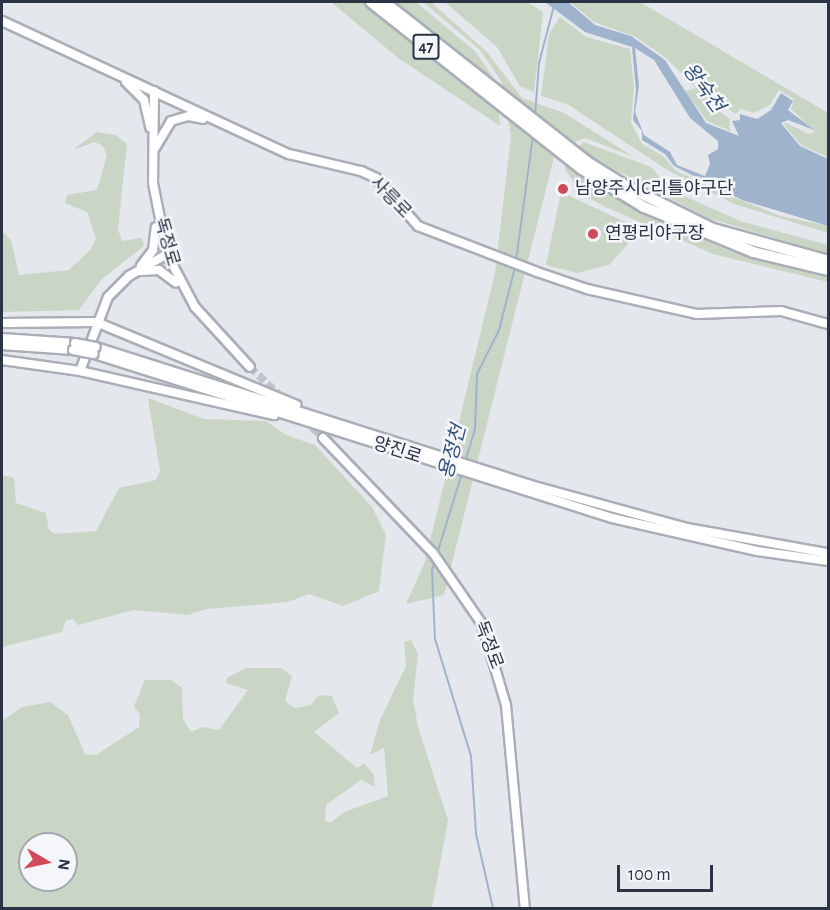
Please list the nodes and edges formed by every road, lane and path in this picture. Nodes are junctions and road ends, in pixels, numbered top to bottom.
1 (371, 2) edge
2 (384, 2) edge
3 (2, 21) edge
4 (108, 70) junction
5 (485, 89) junction
6 (154, 91) junction
7 (227, 126) junction
8 (153, 151) junction
9 (584, 166) junction
10 (155, 201) junction
11 (167, 254) junction
12 (828, 261) edge
13 (828, 270) edge
14 (134, 273) junction
15 (188, 297) junction
16 (96, 322) junction
17 (2, 323) edge
18 (828, 324) edge
19 (2, 338) edge
20 (2, 345) edge
21 (74, 347) junction
22 (95, 350) junction
23 (2, 360) edge
24 (250, 367) tunnel mouth
25 (80, 371) junction
26 (329, 420) junction
27 (334, 431) junction
28 (322, 438) tunnel mouth
29 (440, 461) junction
30 (492, 477) junction
31 (828, 553) edge
32 (828, 561) edge
33 (525, 909) edge

1 - 5 highway, 47
2 - 5 highway, 47
3 - 4 main road, 사릉로
4 - 6 main road, 사릉로
4 - 8 main road
5 - 9 highway, 47
6 - 7 main road, 사릉로
6 - 8 main road, 독정로
7 - 8 main road
7 - 18 main road, 사릉로
8 - 10 main road, 독정로
9 - 12 highway, 47
9 - 13 highway, 47
10 - 11 main road, 독정로
10 - 14 main road
11 - 14 main road
11 - 15 main road, 독정로
14 - 15 main road
14 - 16 main road
15 - 24 main road, 독정로
16 - 17 main road
16 - 25 main road
16 - 26 main road
19 - 21 main road, 양진로
20 - 21 main road, 양진로
21 - 22 main road, 양진로, bridge
22 - 26 main road, 양진로
22 - 27 main road, 양진로
23 - 25 main road
25 - 27 main road
26 - 29 main road, 양진로
27 - 29 main road, 양진로
28 - 33 main road, 독정로
29 - 30 main road, 양진로
30 - 31 main road, 양진로
30 - 32 main road, 양진로

